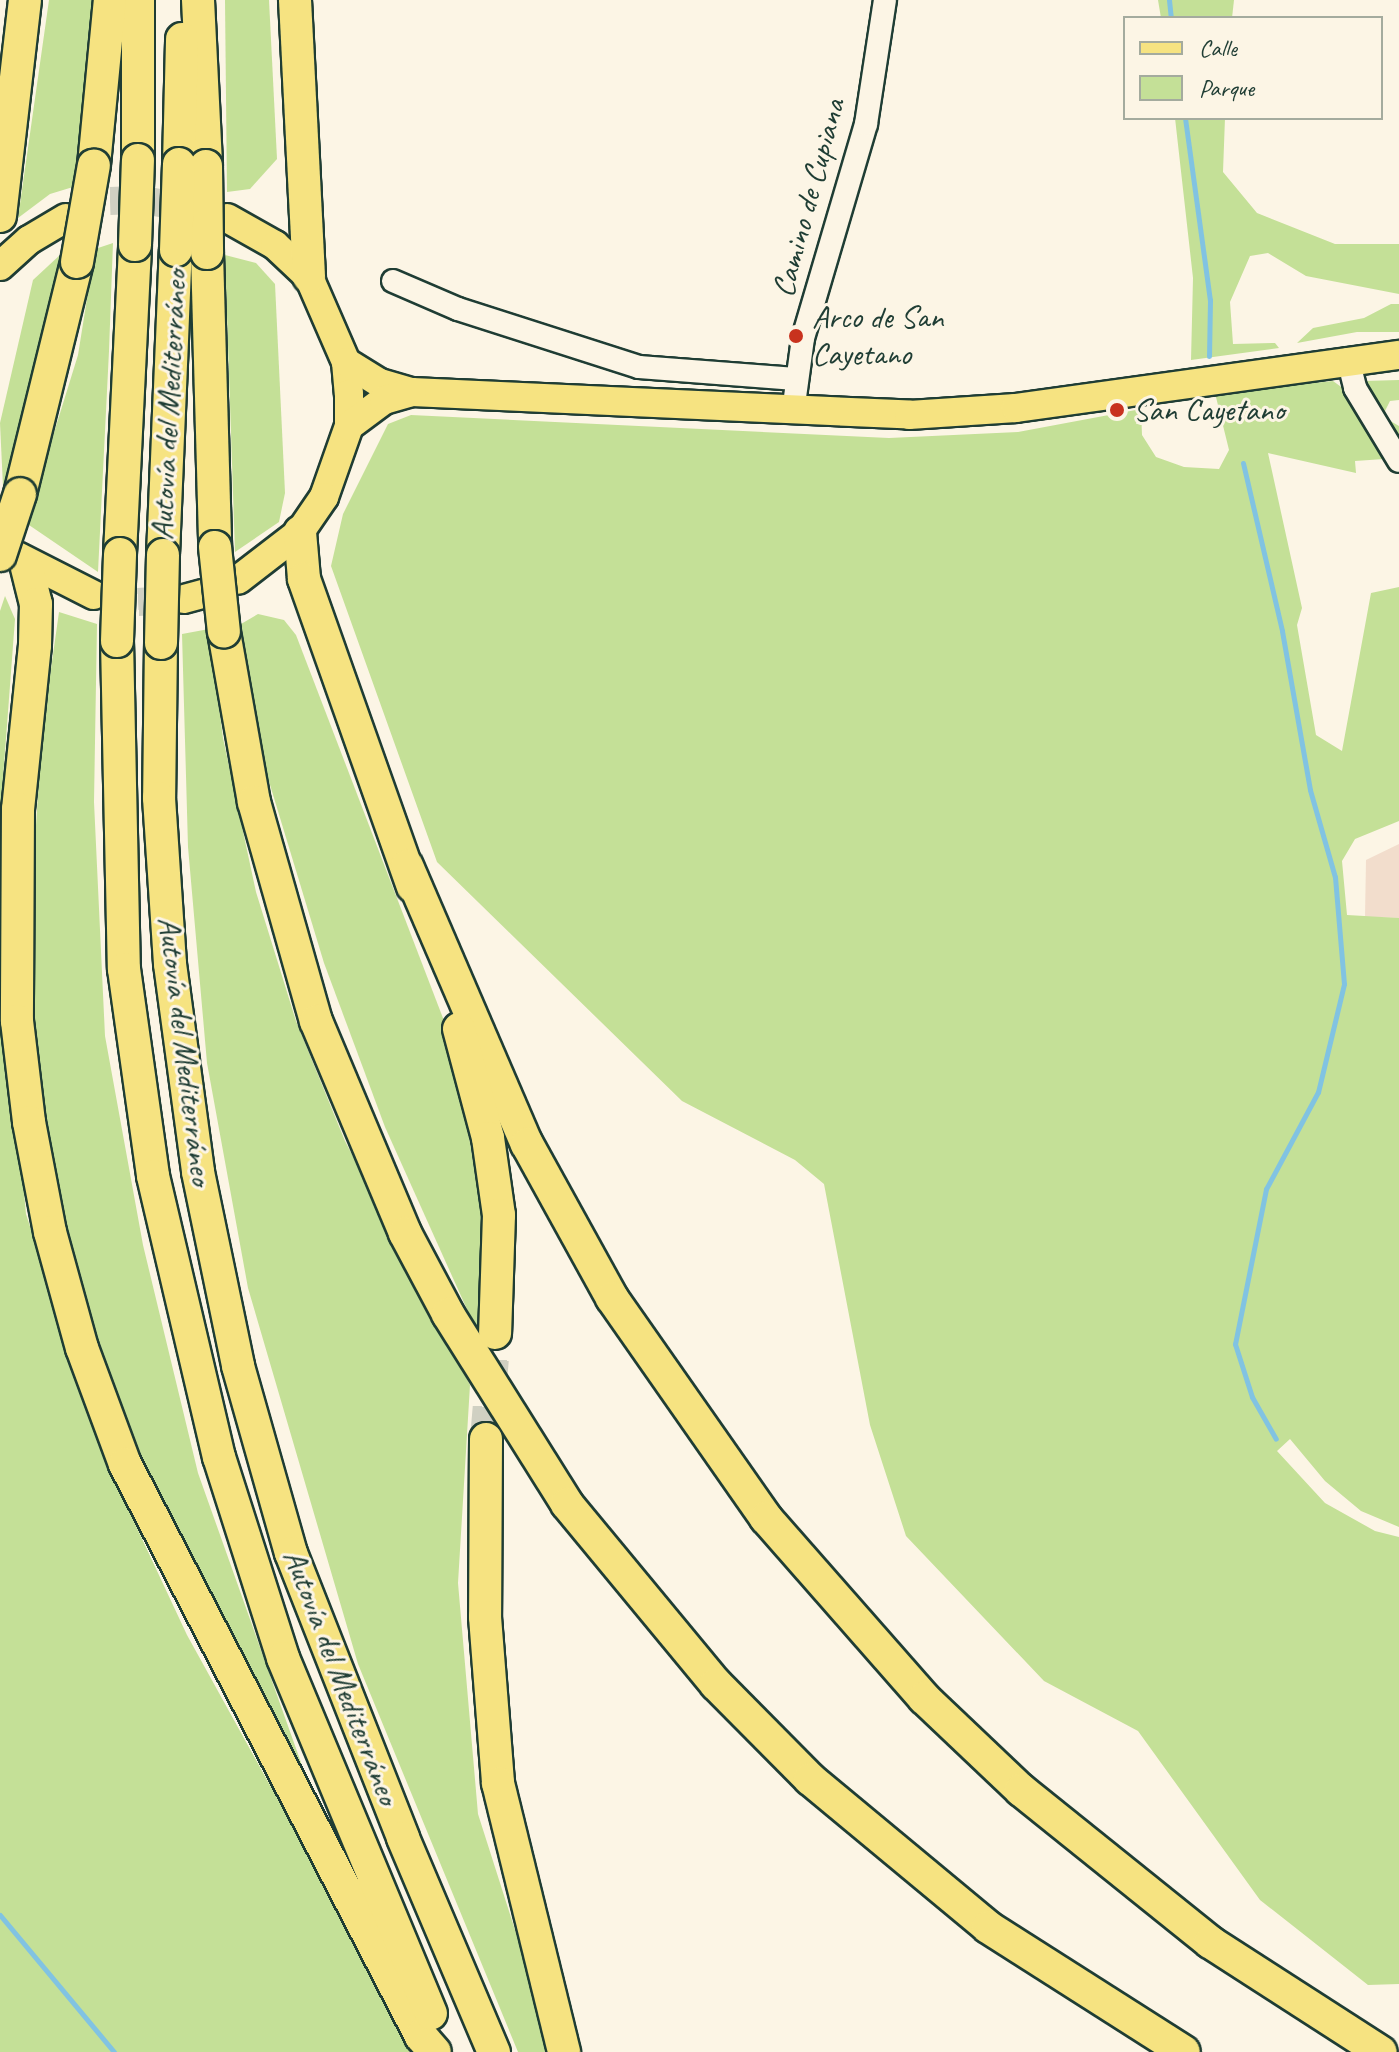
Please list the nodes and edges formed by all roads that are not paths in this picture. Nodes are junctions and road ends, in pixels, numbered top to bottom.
1 (25, 0) edge
2 (110, 0) edge
3 (138, 0) edge
4 (183, 0) edge
5 (198, 0) edge
6 (295, 0) edge
7 (885, 0) edge
8 (193, 165) junction
9 (0, 216) edge
10 (66, 218) dead end
11 (227, 218) tunnel mouth
12 (191, 252) junction
13 (0, 266) edge
14 (309, 277) junction
15 (393, 281) dead end
16 (1399, 355) edge
17 (1348, 359) junction
18 (346, 362) junction
19 (796, 379) junction
20 (412, 392) junction
21 (793, 412) junction
22 (349, 426) junction
23 (1399, 461) edge
24 (300, 532) junction
25 (14, 558) edge
26 (238, 580) dead end
27 (94, 595) tunnel mouth
28 (407, 866) junction
29 (495, 1333) tunnel mouth
30 (486, 1439) tunnel mouth
31 (435, 2052) edge
32 (448, 2052) edge
33 (494, 2052) edge
34 (564, 2052) edge
35 (1184, 2052) edge
36 (1381, 2052) edge

1 - 9 highway
2 - 25 highway, bridge
3 - 32 highway, Autovía del Mediterráneo, bridge
4 - 8 highway, Autovía del Mediterráneo
5 - 8 highway
6 - 14 highway
7 - 19 street, Camino de Cupiana
8 - 12 highway, Autovía del Mediterráneo, bridge
10 - 13 main road
11 - 14 main road
12 - 33 highway, Autovía del Mediterráneo, bridge
12 - 35 highway, bridge
14 - 18 main road
15 - 19 street
16 - 17 main road
17 - 21 main road
17 - 23 street
18 - 20 main road
18 - 22 main road
19 - 21 street, Camino de Cupiana
20 - 21 main road
20 - 22 main road
22 - 24 main road
24 - 26 main road
24 - 28 highway
25 - 27 main road
25 - 31 highway
28 - 29 highway
28 - 36 highway
30 - 34 highway

